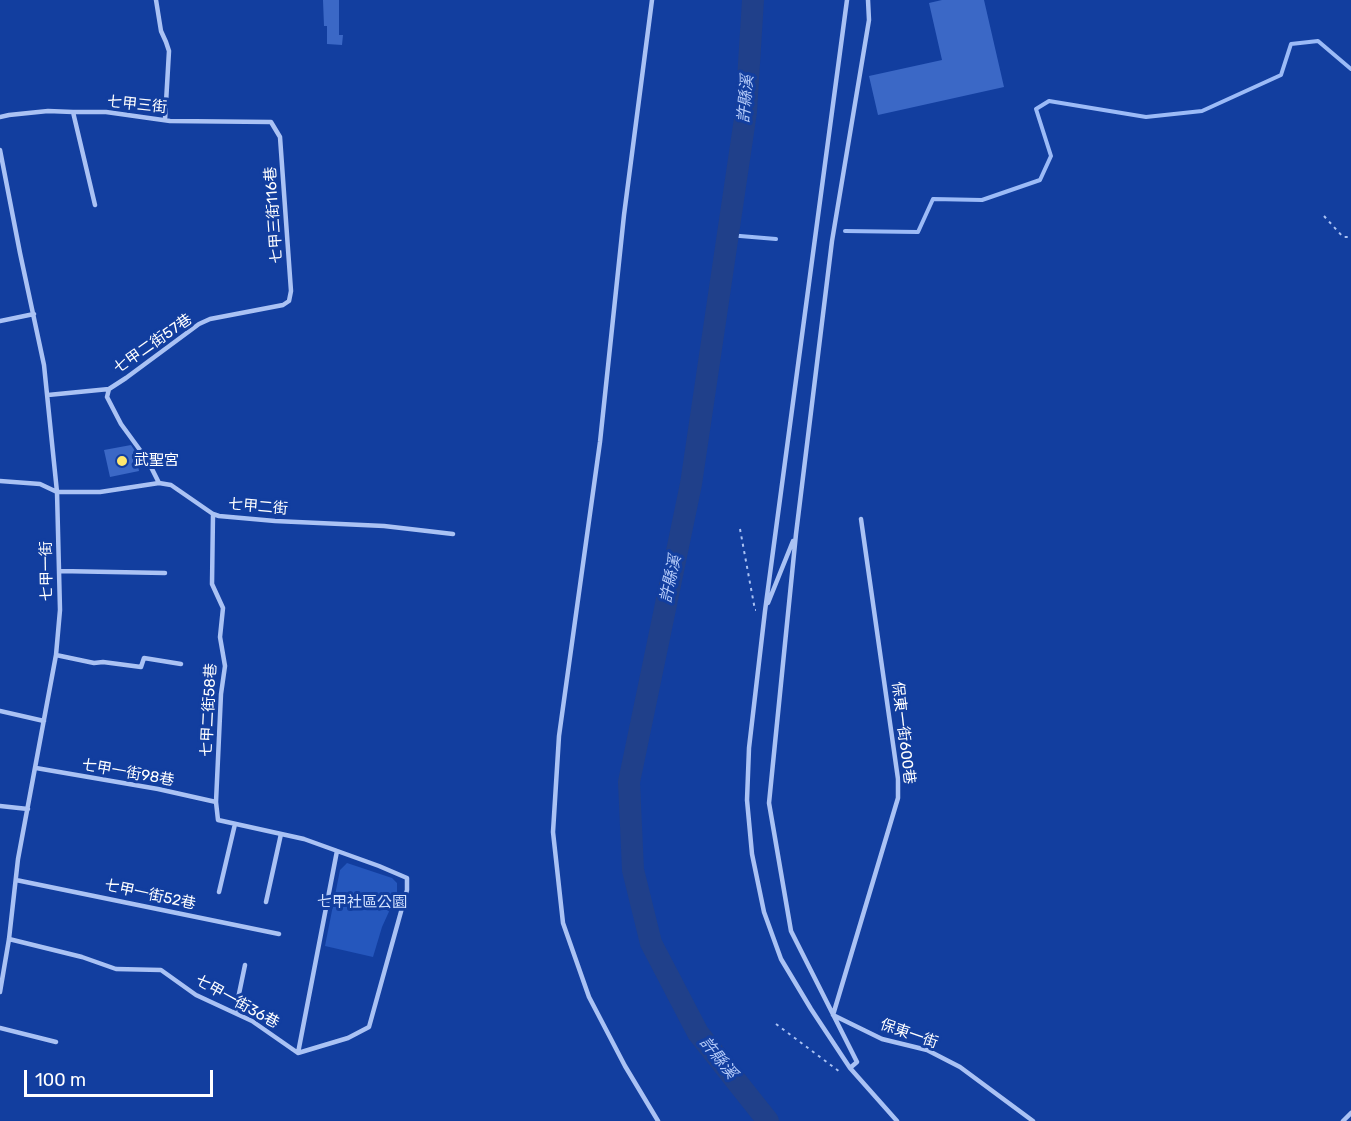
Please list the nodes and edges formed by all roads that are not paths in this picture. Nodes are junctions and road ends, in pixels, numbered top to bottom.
1 (156, 0) edge
2 (652, 0) edge
3 (847, 0) edge
4 (867, 0) edge
5 (73, 112) junction
6 (0, 117) edge
7 (165, 120) junction
8 (271, 122) joint
9 (0, 150) edge
10 (94, 205) dead end
11 (283, 306) joint
12 (34, 314) junction
13 (0, 321) edge
14 (109, 389) junction
15 (48, 395) junction
16 (0, 481) edge
17 (159, 483) junction
18 (57, 492) junction
19 (213, 514) junction
20 (861, 519) dead end
21 (453, 534) dead end
22 (796, 534) junction
23 (59, 571) junction
24 (165, 573) dead end
25 (765, 611) junction
26 (56, 656) junction
27 (181, 664) dead end
28 (0, 711) edge
29 (44, 721) junction
30 (36, 768) junction
31 (216, 802) junction
32 (0, 806) edge
33 (28, 809) junction
34 (235, 824) junction
35 (281, 834) junction
36 (337, 851) junction
37 (16, 880) junction
38 (219, 892) dead end
39 (266, 902) dead end
40 (279, 934) dead end
41 (9, 939) junction
42 (245, 965) dead end
43 (0, 992) edge
44 (235, 1013) junction
45 (833, 1015) junction
46 (0, 1028) edge
47 (56, 1042) dead end
48 (298, 1053) junction
49 (850, 1068) junction
50 (1351, 1113) edge
51 (658, 1121) edge
52 (897, 1121) edge
53 (1033, 1121) edge
54 (1343, 1121) edge

1 - 7 lane
2 - 51 lane
3 - 25 lane
4 - 22 lane
5 - 6 lane, 七甲三街
5 - 7 lane, 七甲三街
5 - 10 lane
7 - 8 lane, 七甲三街
8 - 11 lane, 七甲三街116巷
9 - 12 lane, 七甲一街
11 - 14 lane, 七甲二街57巷
12 - 13 lane
12 - 15 lane, 七甲一街
14 - 15 lane
14 - 17 lane, 七甲二街57巷
15 - 18 lane, 七甲一街
16 - 18 lane
17 - 18 lane
17 - 19 lane, 七甲二街
18 - 23 lane, 七甲一街
19 - 21 lane, 七甲二街
19 - 31 lane, 七甲二街58巷
20 - 45 lane, 保東一街600巷
22 - 25 lane
22 - 45 lane
23 - 24 lane
23 - 26 lane, 七甲一街
25 - 49 lane
26 - 27 lane
26 - 29 lane, 七甲一街
28 - 29 lane
29 - 30 lane, 七甲一街
30 - 31 lane, 七甲一街98巷
30 - 33 lane, 七甲一街
31 - 34 lane
32 - 33 lane
33 - 37 lane, 七甲一街
34 - 35 lane
34 - 38 lane
35 - 36 lane
35 - 39 lane
36 - 48 lane
36 - 48 lane
37 - 40 lane, 七甲一街52巷
37 - 41 lane, 七甲一街
41 - 43 lane, 七甲一街
41 - 44 lane, 七甲一街36巷
42 - 44 lane
44 - 48 lane, 七甲一街36巷
45 - 49 lane
45 - 53 lane, 保東一街
46 - 47 lane
49 - 52 lane
50 - 54 lane

